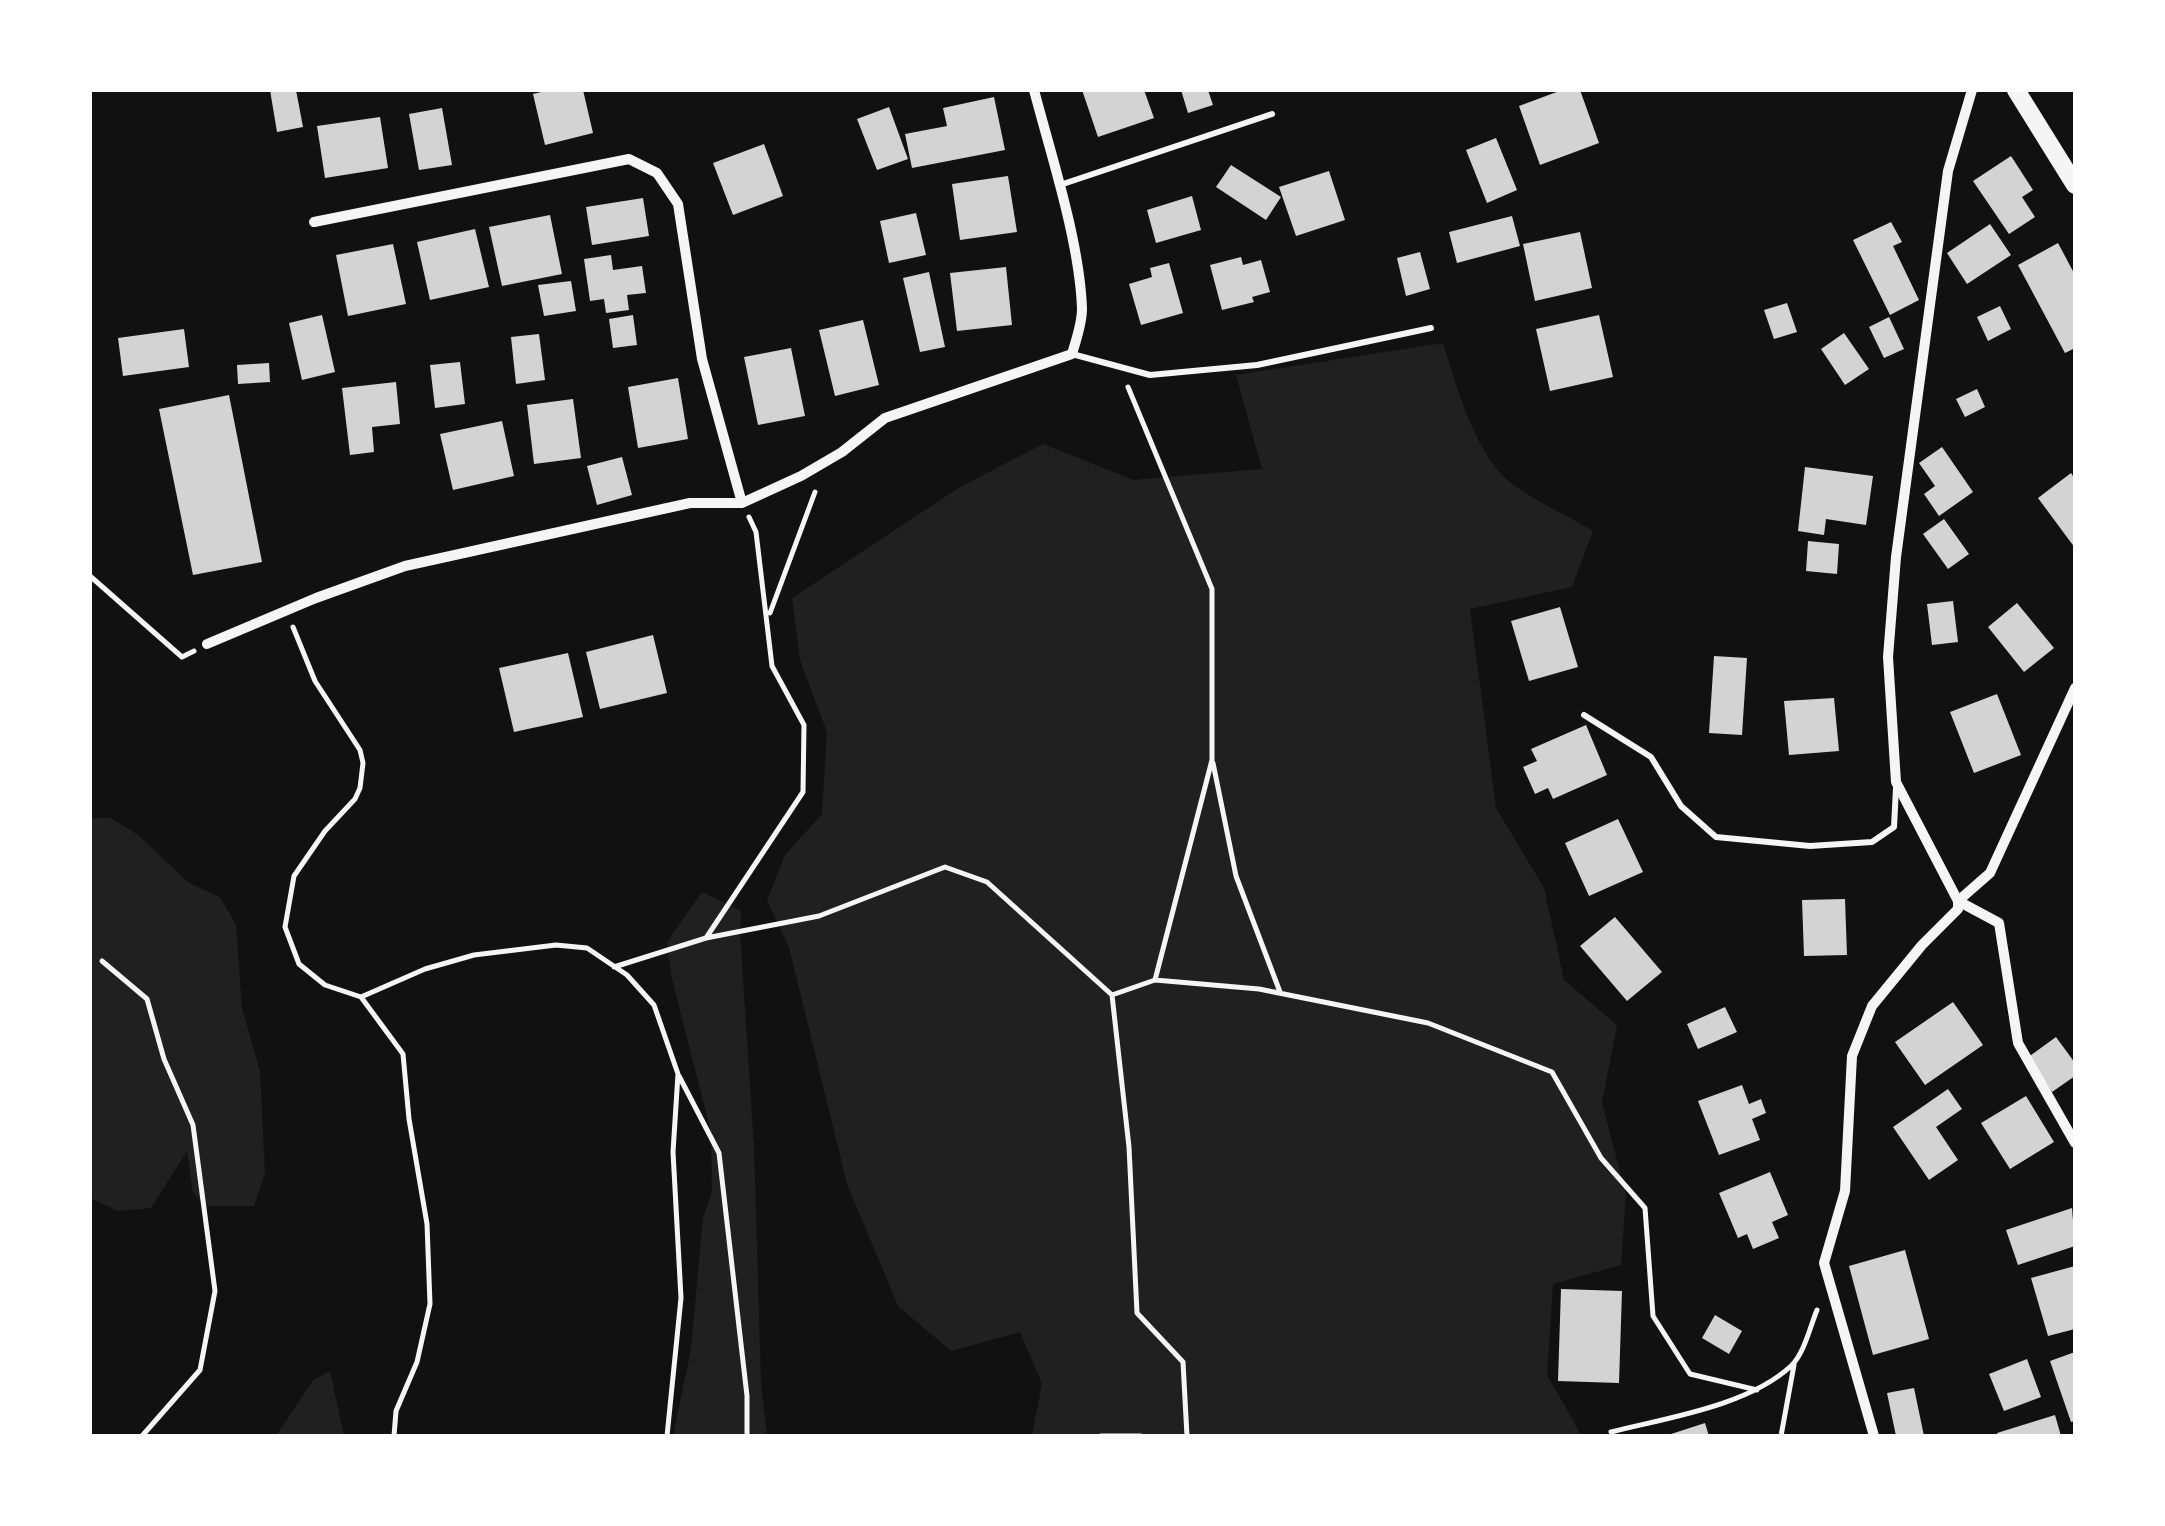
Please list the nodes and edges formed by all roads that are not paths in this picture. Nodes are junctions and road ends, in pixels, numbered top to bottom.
1 (1034, 90) edge
2 (1972, 90) edge
3 (2016, 90) edge
4 (1272, 114) dead end
5 (1060, 185) junction
6 (2075, 185) edge
7 (314, 222) dead end
8 (1431, 328) dead end
9 (1072, 354) junction
10 (742, 503) junction
11 (208, 644) road end
12 (2075, 688) edge
13 (1584, 715) dead end
14 (1896, 782) junction
15 (1958, 901) junction
16 (2075, 1143) edge
17 (1874, 1436) edge

1 - 5 street
2 - 14 street
3 - 6 main road
4 - 5 lane
5 - 9 street
7 - 10 street
8 - 9 lane
9 - 10 street
10 - 11 street
12 - 15 street
13 - 14 lane
14 - 15 street
15 - 16 street
15 - 17 street

